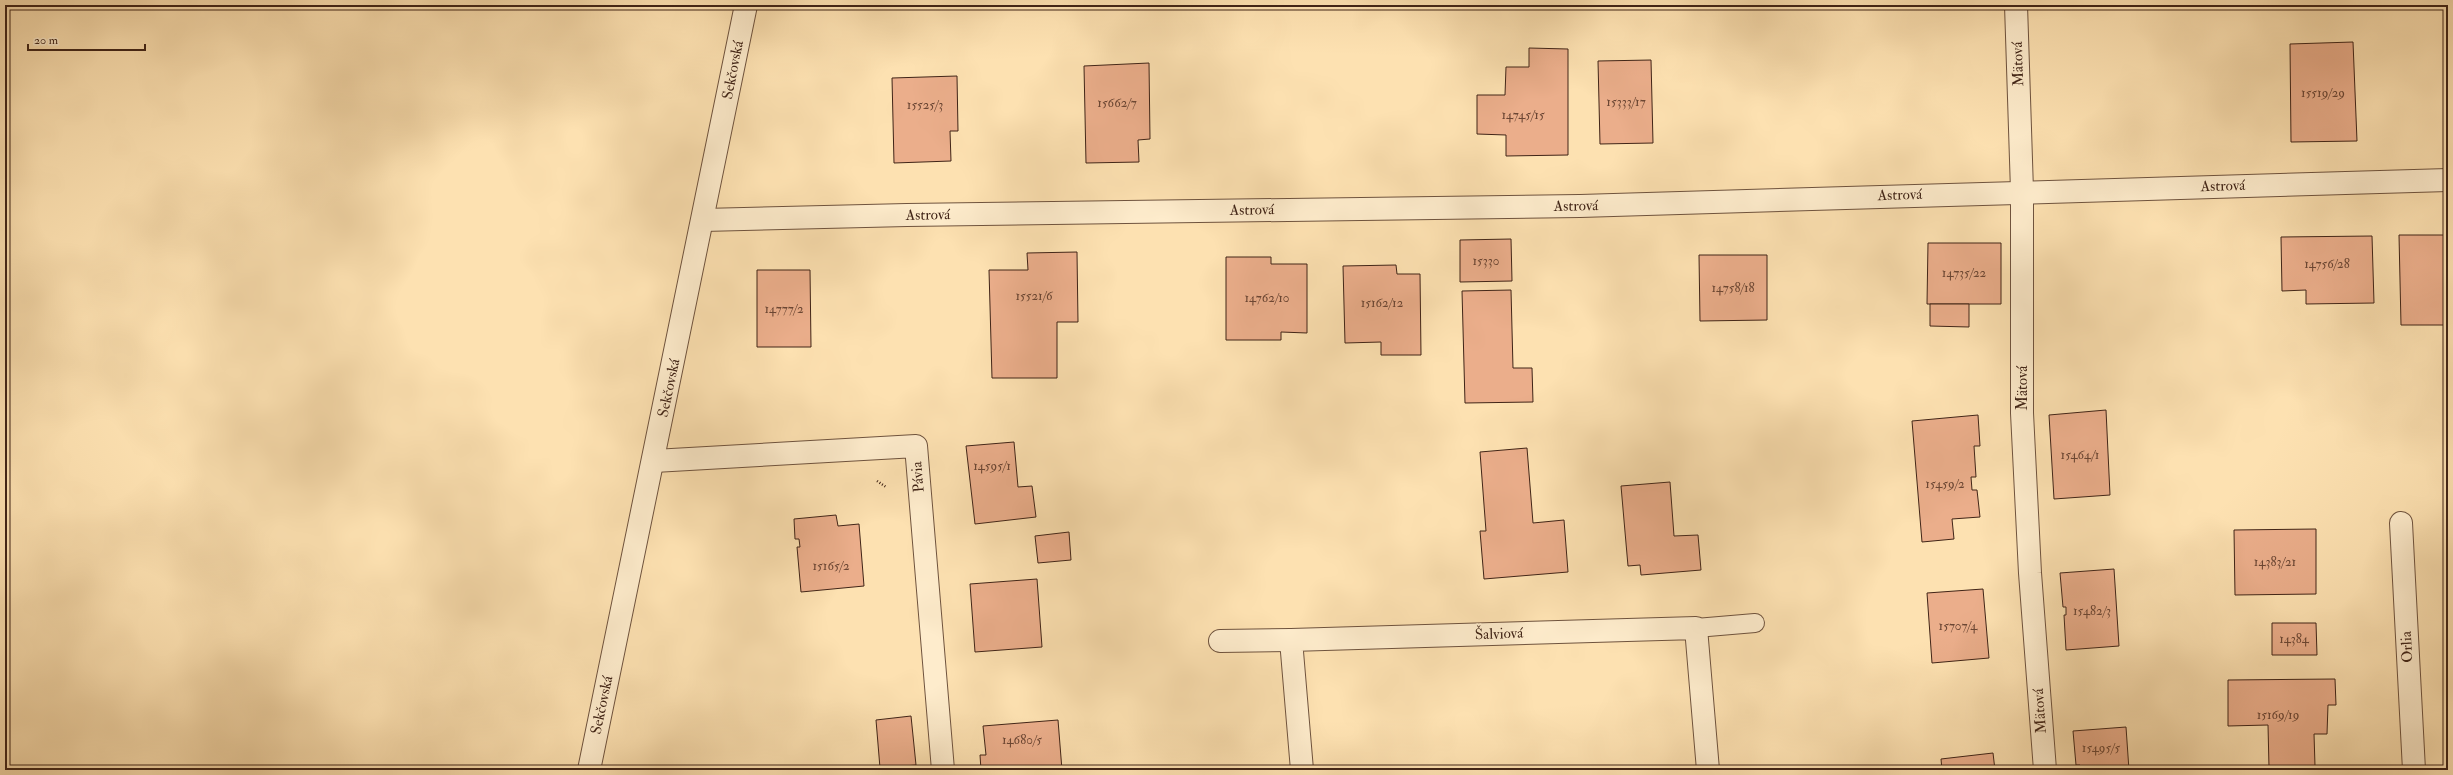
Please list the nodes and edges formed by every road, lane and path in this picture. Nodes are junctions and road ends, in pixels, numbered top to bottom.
1 (746, 5) edge
2 (2016, 5) edge
3 (2448, 180) edge
4 (2022, 192) junction
5 (703, 220) junction
6 (654, 461) junction
7 (876, 479) dead end
8 (893, 492) dead end
9 (2401, 523) dead end
10 (1755, 624) dead end
11 (1696, 628) junction
12 (1292, 640) junction
13 (1220, 641) dead end
14 (589, 770) edge
15 (943, 770) edge
16 (1302, 770) edge
17 (1708, 770) edge
18 (2045, 770) edge
19 (2414, 770) edge

1 - 5 street, Sekčovská
2 - 4 street, Mätová
3 - 4 street, Astrová
4 - 5 street, Astrová
4 - 18 street, Mätová
5 - 6 street, Sekčovská
6 - 14 street, Sekčovská
6 - 15 street, Pávia
7 - 8 path
9 - 19 street, Orlia
10 - 11 lane
11 - 12 street, Šalviová
11 - 17 street
12 - 13 street, Šalviová
12 - 16 street

